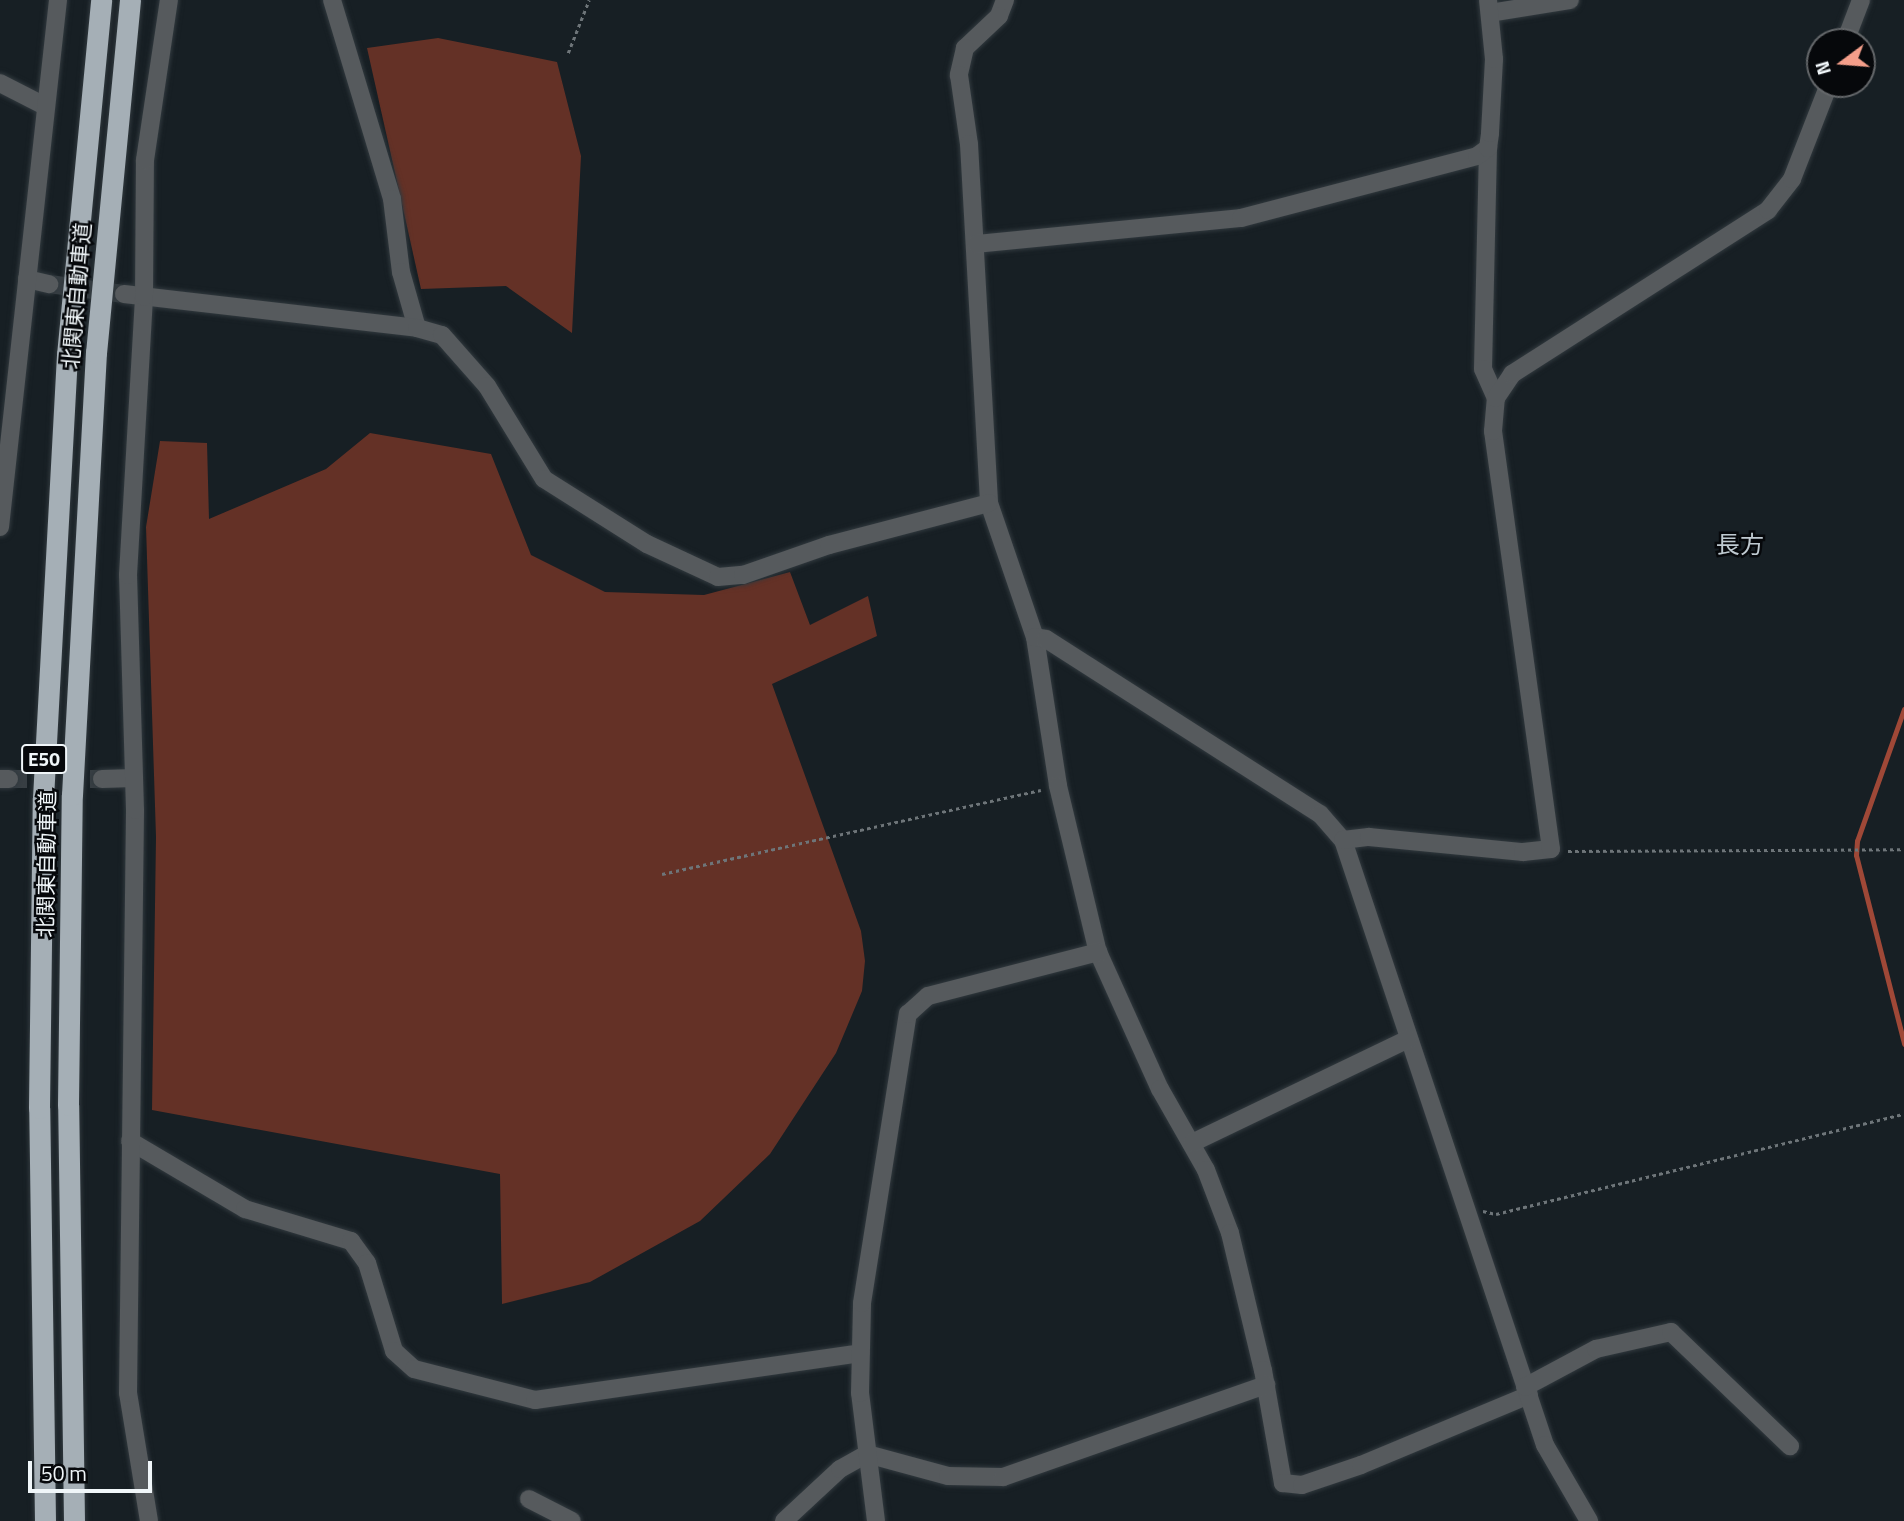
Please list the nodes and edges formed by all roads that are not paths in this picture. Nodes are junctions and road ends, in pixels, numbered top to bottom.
1 (58, 0) edge
2 (101, 0) edge
3 (169, 0) edge
4 (332, 0) edge
5 (1005, 0) edge
6 (1570, 0) edge
7 (1861, 0) edge
8 (130, 6) edge
9 (1489, 6) edge
10 (1850, 28) edge
11 (0, 83) edge
12 (1824, 98) edge
13 (43, 105) junction
14 (1488, 148) junction
15 (976, 244) junction
16 (27, 279) junction
17 (49, 284) tunnel mouth
18 (124, 294) tunnel mouth
19 (144, 296) junction
20 (417, 328) junction
21 (1496, 398) junction
22 (989, 503) junction
23 (0, 527) edge
24 (1035, 637) junction
25 (134, 778) junction
26 (102, 779) tunnel mouth
27 (1343, 841) junction
28 (1098, 952) junction
29 (1408, 1039) junction
30 (130, 1141) junction
31 (1192, 1143) junction
32 (861, 1353) junction
33 (1266, 1385) junction
34 (1527, 1391) junction
35 (1790, 1446) dead end
36 (867, 1454) junction
37 (529, 1499) dead end
38 (45, 1521) edge
39 (74, 1521) edge
40 (149, 1521) edge
41 (572, 1521) edge
42 (784, 1521) edge
43 (876, 1521) edge
44 (1588, 1521) edge

1 - 13 street
2 - 38 highway, 北関東自動車道 / E50
3 - 19 street
4 - 20 street
5 - 15 street
6 - 9 street
7 - 10 street
8 - 39 highway, 北関東自動車道 / E50
9 - 14 street
11 - 13 street
12 - 21 street
13 - 16 street
14 - 15 street
14 - 21 street
15 - 22 street
16 - 17 street
16 - 23 street
18 - 19 street
19 - 20 street
19 - 25 street
20 - 22 street
21 - 27 street
22 - 24 street
24 - 27 street
24 - 28 street
25 - 26 street
25 - 30 street
27 - 29 street
28 - 31 street
28 - 32 street
29 - 31 street
29 - 34 street
30 - 32 street
30 - 40 street
31 - 33 street
32 - 36 street
33 - 34 street
33 - 36 street
34 - 35 street
34 - 44 street
36 - 42 street
36 - 43 street
37 - 41 street

